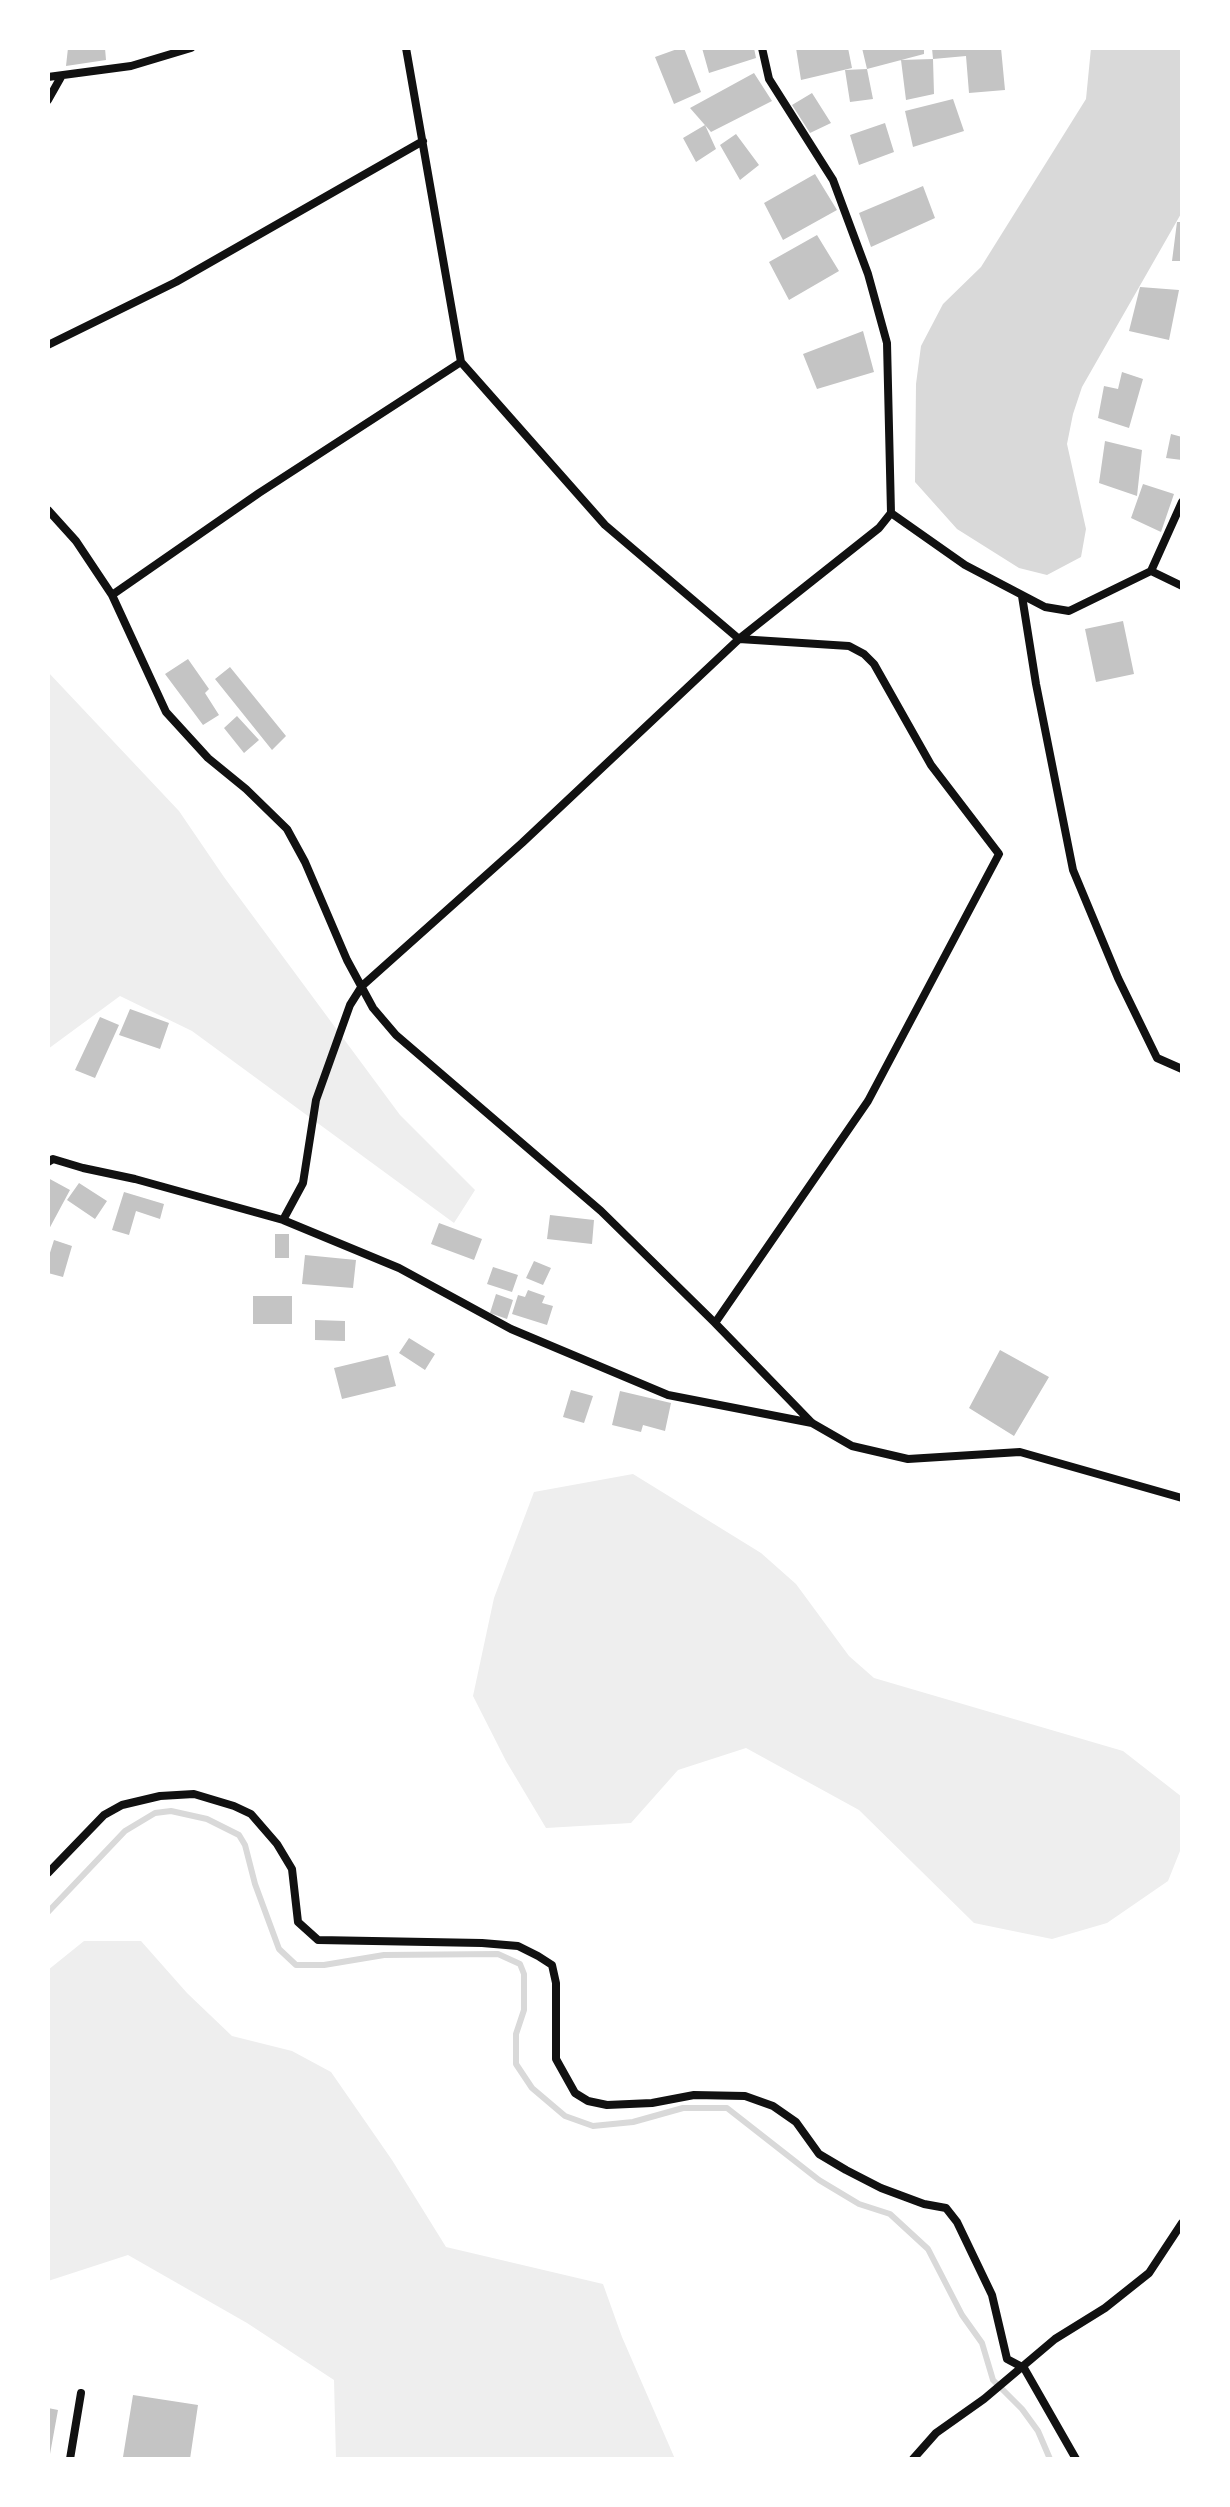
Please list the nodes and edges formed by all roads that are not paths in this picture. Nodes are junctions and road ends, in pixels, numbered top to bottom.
1 (191, 48) edge
2 (406, 48) edge
3 (762, 48) edge
4 (48, 77) edge
5 (61, 77) junction
6 (48, 100) edge
7 (423, 141) junction
8 (48, 345) edge
9 (461, 362) junction
10 (1182, 502) edge
11 (48, 510) edge
12 (891, 513) junction
13 (1151, 571) junction
14 (1182, 586) edge
15 (112, 595) junction
16 (1022, 596) junction
17 (739, 639) junction
18 (362, 986) junction
19 (1182, 1069) edge
20 (48, 1162) edge
21 (283, 1220) junction
22 (715, 1323) junction
23 (812, 1423) junction
24 (1182, 1498) edge
25 (48, 1873) edge
26 (1182, 2223) edge
27 (1024, 2368) junction
28 (81, 2393) dead end
29 (70, 2459) edge
30 (913, 2459) edge
31 (1076, 2459) edge

1 - 5 street
2 - 7 street
3 - 12 street
4 - 5 street
5 - 6 street
7 - 8 street
7 - 9 street
9 - 15 street
9 - 17 street
10 - 13 street
11 - 15 street
12 - 16 street
12 - 17 street
13 - 14 street
13 - 16 street
15 - 18 street
16 - 19 street
17 - 18 street
17 - 22 street
18 - 21 street
18 - 22 street
20 - 21 street
21 - 23 street
22 - 23 street
23 - 24 street
25 - 27 street
26 - 27 street
27 - 30 street
27 - 31 street
28 - 29 street

